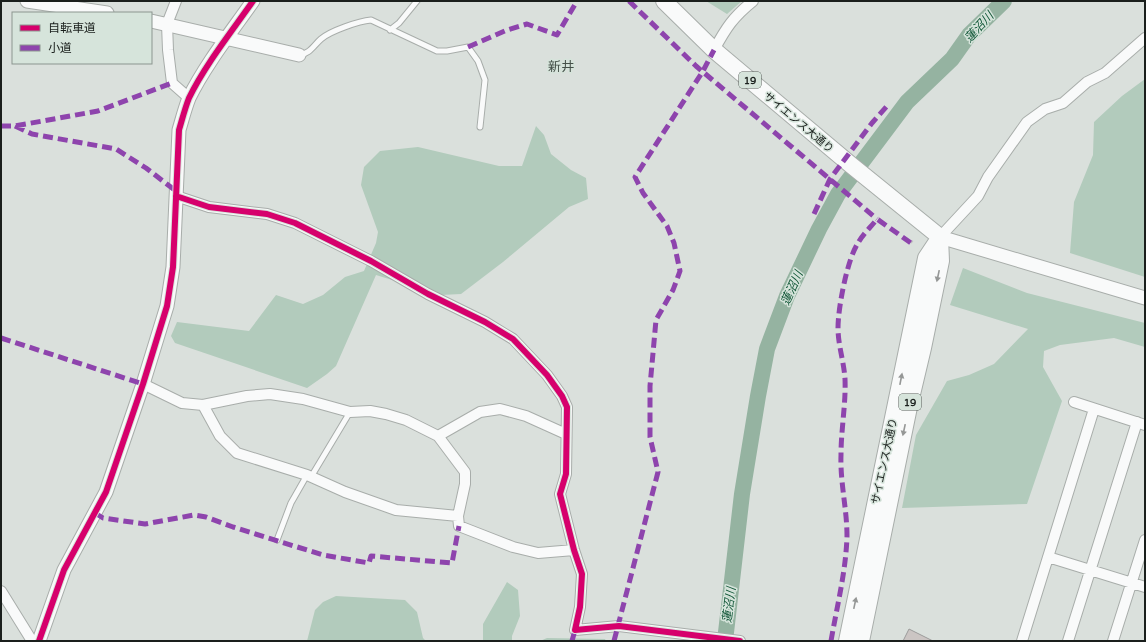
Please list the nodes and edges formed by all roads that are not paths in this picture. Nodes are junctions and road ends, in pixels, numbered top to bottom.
1 (27, 1) edge
2 (176, 1) edge
3 (253, 1) edge
4 (417, 1) edge
5 (664, 1) edge
6 (753, 1) edge
7 (100, 12) edge
8 (152, 21) edge
9 (167, 24) junction
10 (390, 30) junction
11 (1145, 38) edge
12 (227, 39) junction
13 (714, 50) junction
14 (299, 55) joint
15 (189, 98) junction
16 (480, 127) dead end
17 (176, 196) junction
18 (940, 237) junction
19 (1145, 298) edge
20 (143, 384) junction
21 (1074, 402) dead end
22 (203, 406) junction
23 (1094, 409) junction
24 (350, 412) junction
25 (1141, 423) edge
26 (566, 434) junction
27 (438, 436) junction
28 (309, 476) junction
29 (458, 516) junction
30 (277, 540) dead end
31 (1145, 540) edge
32 (574, 550) junction
33 (1048, 557) junction
34 (1090, 570) junction
35 (1132, 583) junction
36 (1145, 587) edge
37 (1, 591) edge
38 (737, 640) edge
39 (32, 641) edge
40 (40, 641) edge
41 (847, 641) edge
42 (861, 641) edge
43 (1022, 641) edge
44 (1068, 641) edge
45 (1113, 641) edge

1 - 7 street
2 - 9 street
3 - 12 street
4 - 10 lane
5 - 13 main road, サイエンス大通り / 19
6 - 13 street
8 - 9 street
9 - 12 street
9 - 15 street
10 - 14 lane
10 - 16 lane
11 - 18 street
12 - 14 street
12 - 15 street
13 - 18 main road, サイエンス大通り / 19
15 - 17 street
17 - 20 street
17 - 26 street
18 - 19 street
41 -> 18 main road, サイエンス大通り / 19
18 -> 42 main road, サイエンス大通り / 19
20 - 22 street
20 - 40 street
21 - 23 street
22 - 24 street
22 - 28 street
23 - 25 street
23 - 33 street
24 - 27 street
24 - 28 lane
25 - 34 street
26 - 27 street
26 - 32 street
27 - 29 street
28 - 29 street
28 - 30 lane
29 - 32 street
31 - 35 street
32 - 38 street
33 - 34 street
33 - 43 street
34 - 35 street
34 - 44 street
35 - 36 street
35 - 45 street
37 - 39 street

